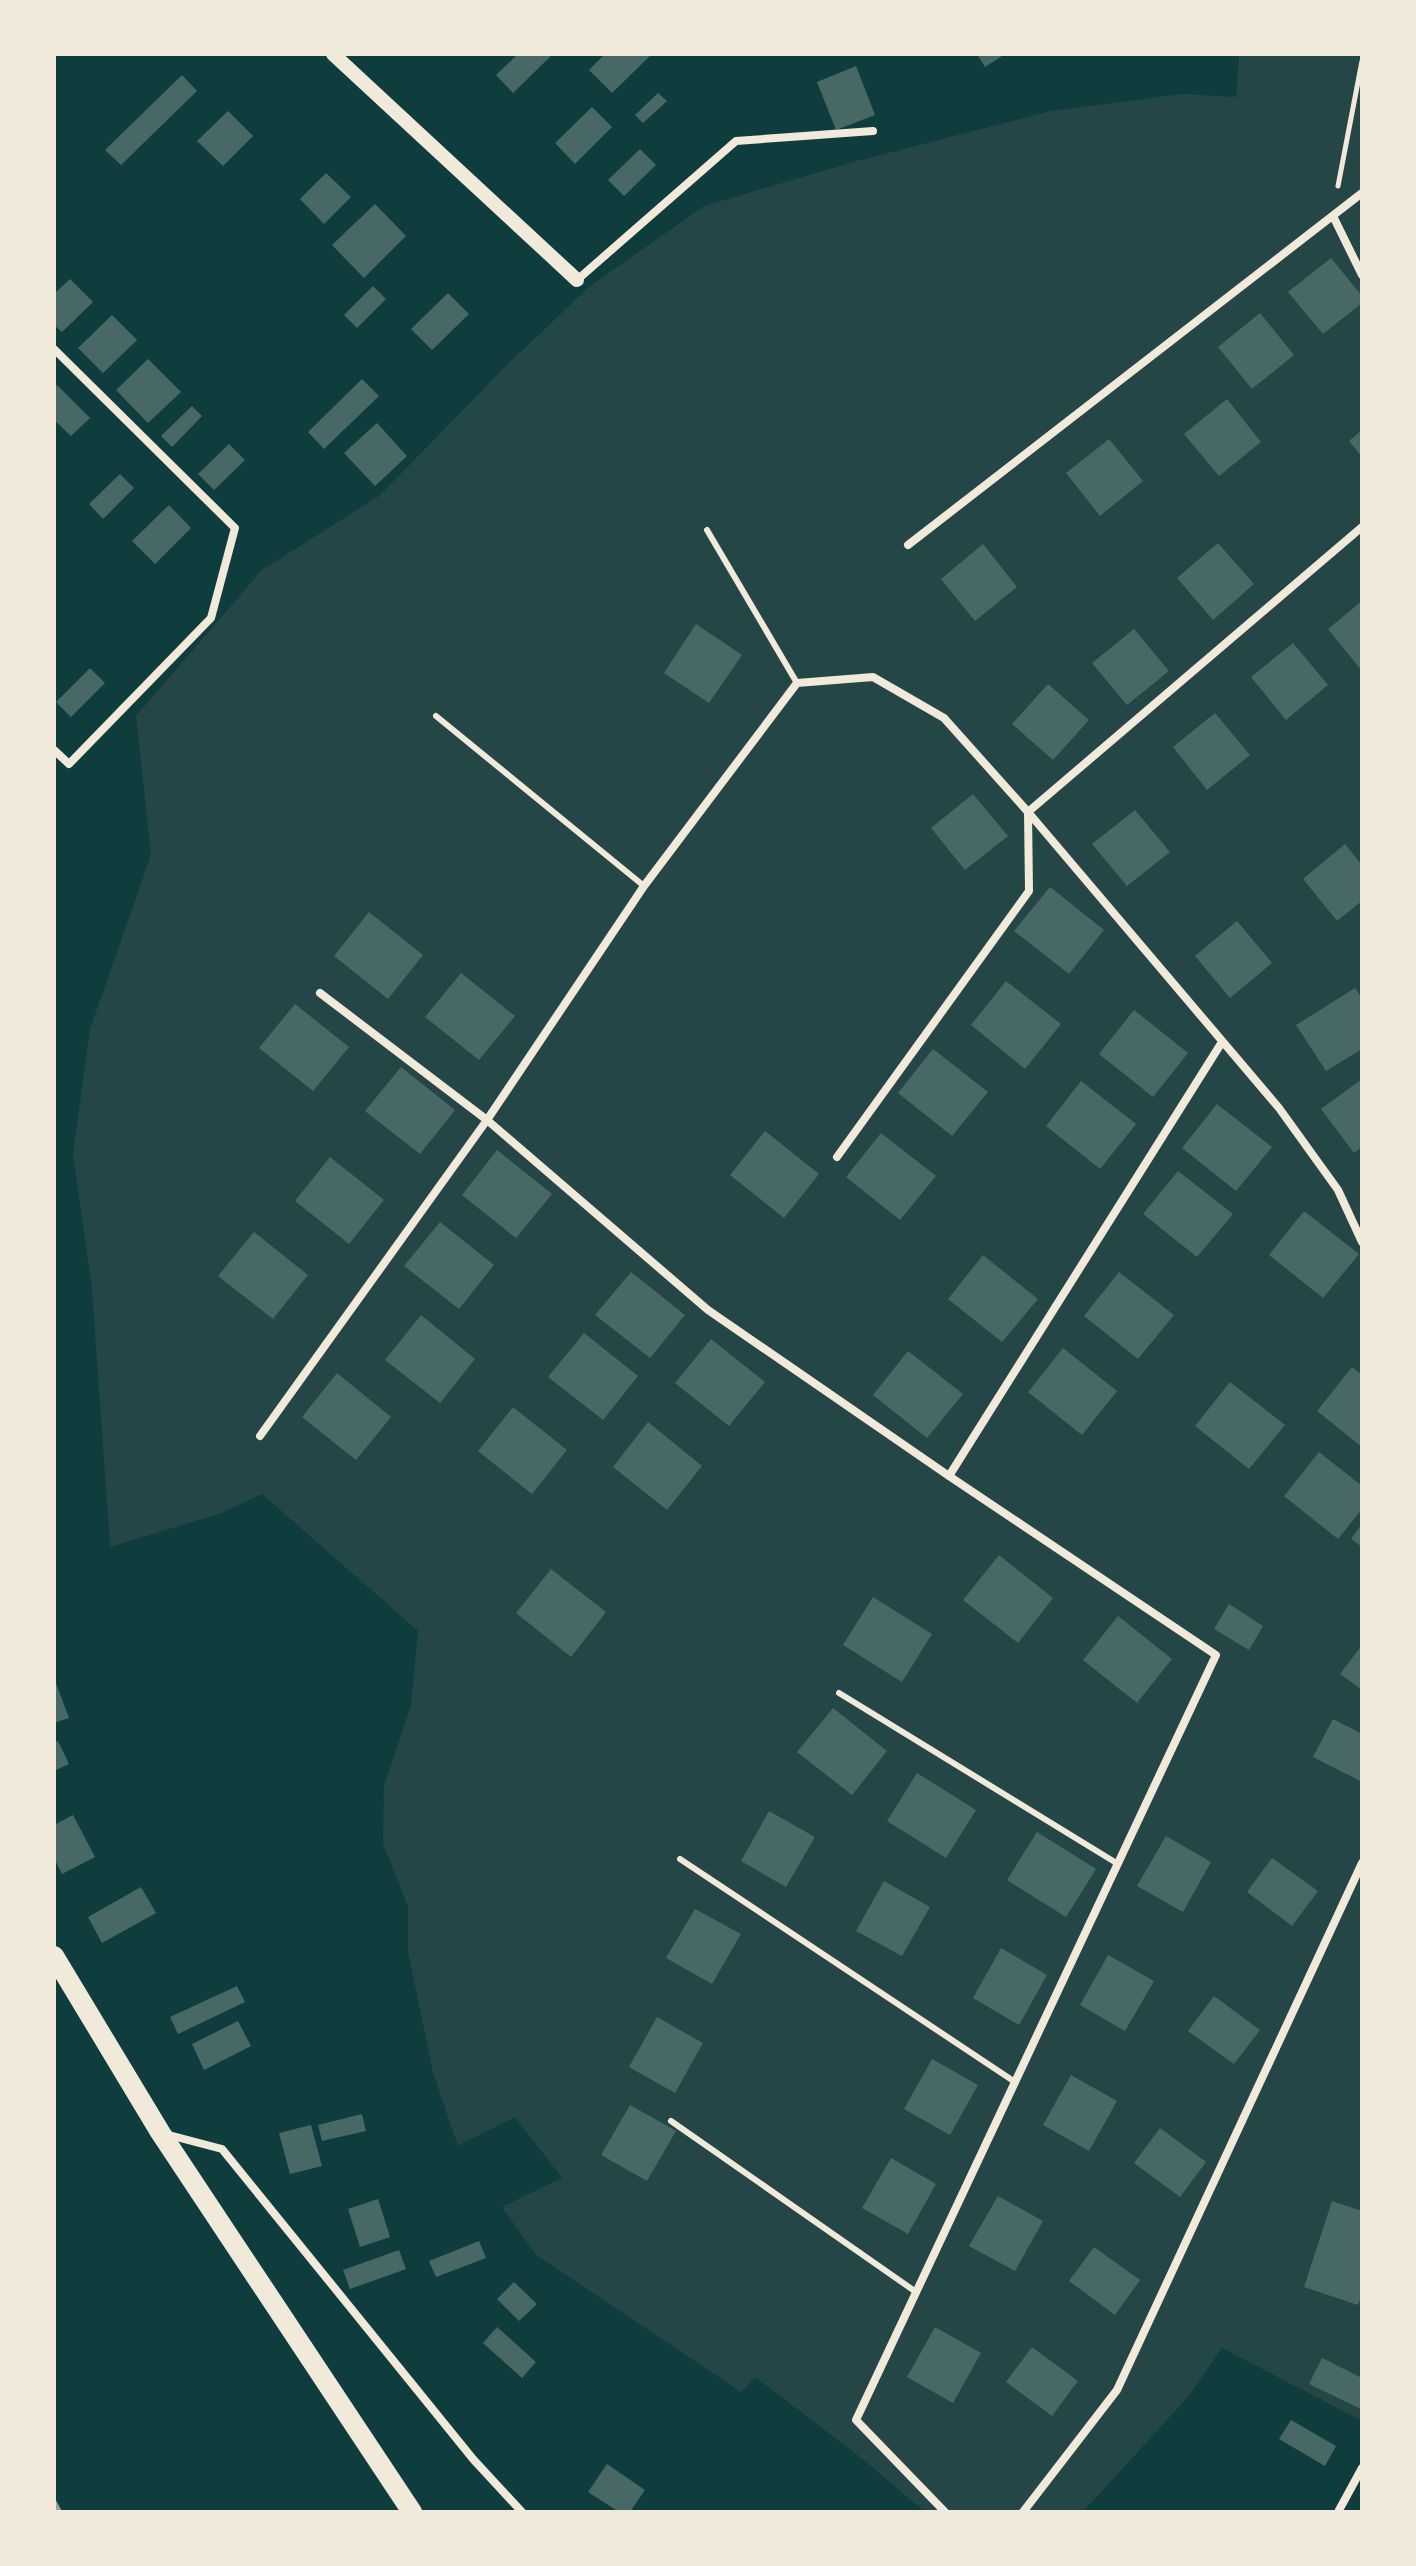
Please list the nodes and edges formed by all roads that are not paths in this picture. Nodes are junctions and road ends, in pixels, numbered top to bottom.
1 (333, 54) edge
2 (873, 131) dead end
3 (1362, 193) edge
4 (1332, 216) junction
5 (1362, 275) edge
6 (577, 280) joint
7 (54, 349) edge
8 (1362, 527) edge
9 (707, 530) dead end
10 (908, 545) dead end
11 (797, 683) junction
12 (436, 716) dead end
13 (54, 750) edge
14 (1028, 812) junction
15 (644, 886) junction
16 (320, 993) dead end
17 (1222, 1042) junction
18 (487, 1120) junction
19 (837, 1157) dead end
20 (1362, 1242) edge
21 (260, 1436) dead end
22 (949, 1476) junction
23 (839, 1693) dead end
24 (680, 1859) dead end
25 (1362, 1863) edge
26 (1118, 1864) junction
27 (54, 1956) edge
28 (1015, 2082) junction
29 (671, 2121) dead end
30 (160, 2132) junction
31 (916, 2292) junction
32 (1362, 2468) edge
33 (412, 2512) edge
34 (522, 2512) edge
35 (945, 2512) edge
36 (1023, 2512) edge
37 (1338, 2512) edge

1 - 6 street
2 - 6 street
3 - 4 street
4 - 5 street
4 - 10 street
7 - 13 street
8 - 14 street
9 - 11 lane
11 - 14 street
11 - 15 street
12 - 15 lane
14 - 17 street
14 - 19 street
15 - 18 street
16 - 18 street
17 - 20 street
17 - 22 street
18 - 21 street
18 - 22 street
22 - 26 street
23 - 26 lane
24 - 28 lane
25 - 36 street
26 - 28 street
27 - 30 main road
28 - 31 street
29 - 31 lane
30 - 33 main road
30 - 34 street
31 - 35 street
32 - 37 street

